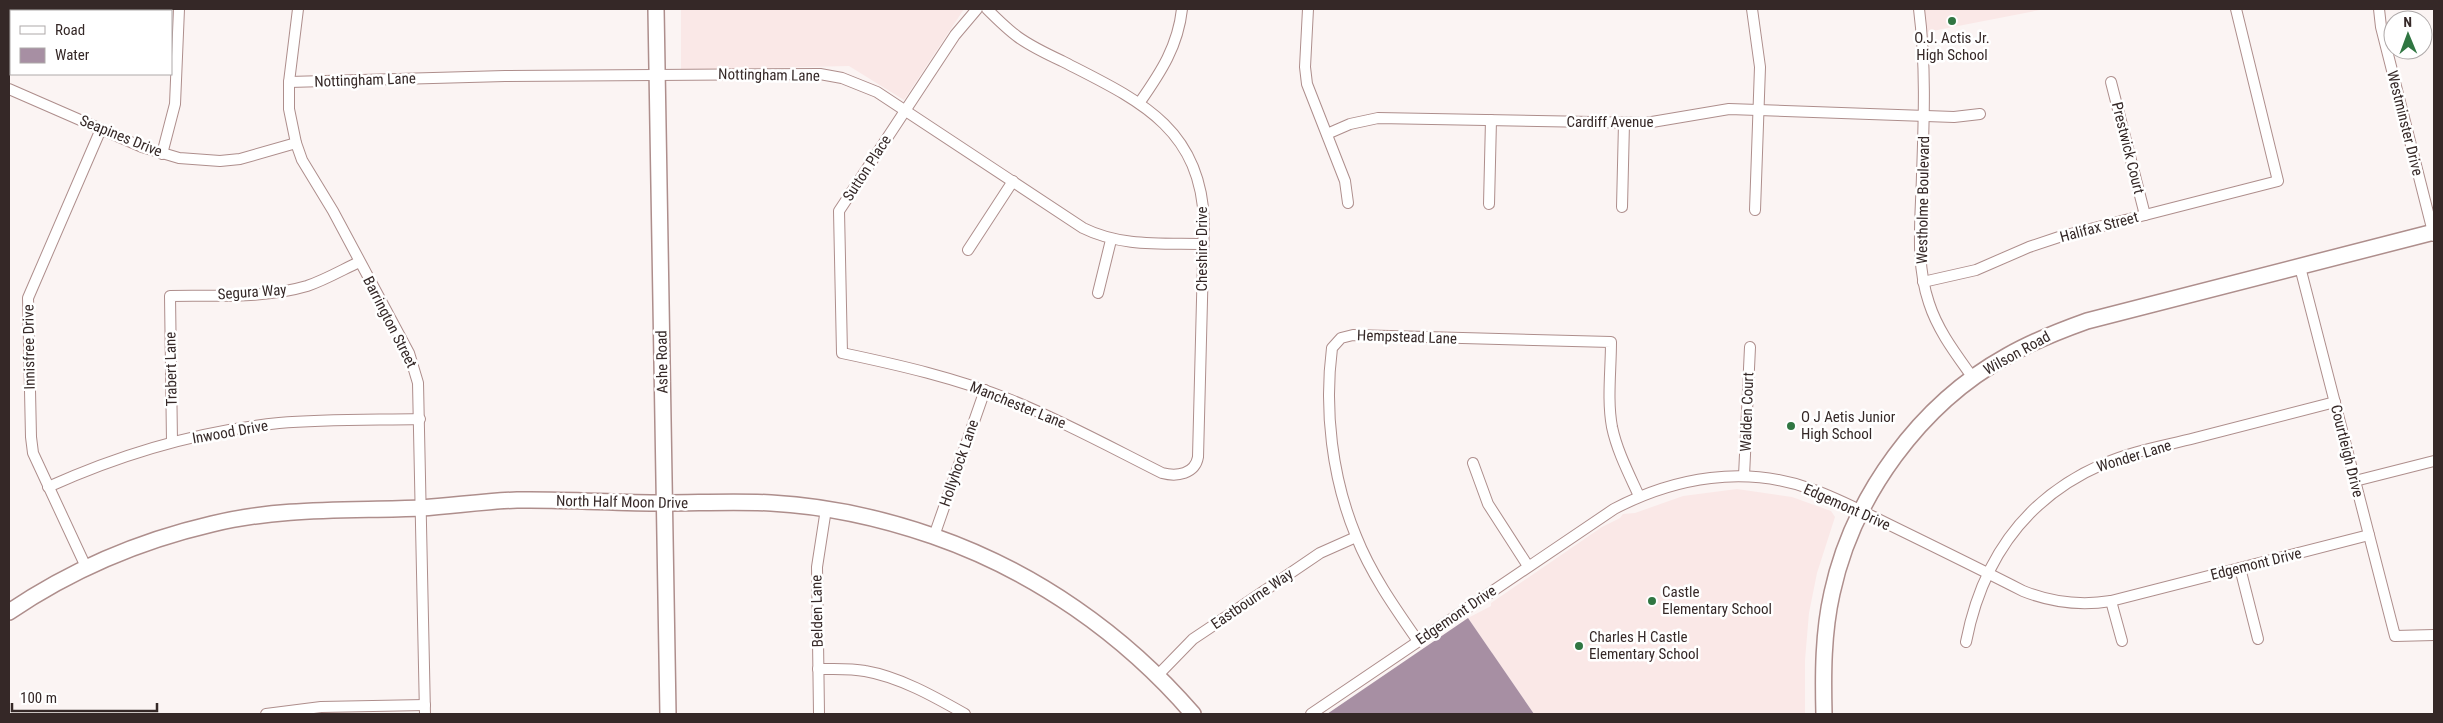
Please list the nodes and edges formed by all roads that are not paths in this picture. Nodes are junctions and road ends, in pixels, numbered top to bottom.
1 (179, 9) edge
2 (298, 9) edge
3 (656, 9) edge
4 (977, 9) edge
5 (987, 9) edge
6 (1182, 9) edge
7 (1308, 9) edge
8 (1752, 9) edge
9 (1919, 9) edge
10 (2236, 9) edge
11 (2379, 9) edge
12 (657, 75) junction
13 (289, 82) junction
14 (2111, 82) dead end
15 (9, 89) edge
16 (1140, 102) junction
17 (906, 110) junction
18 (1758, 110) junction
19 (1980, 114) dead end
20 (1924, 116) junction
21 (1491, 120) junction
22 (1624, 122) junction
23 (101, 129) junction
24 (1327, 134) junction
25 (296, 143) junction
26 (162, 154) junction
27 (1013, 181) junction
28 (1348, 203) dead end
29 (1489, 204) dead end
30 (1622, 207) dead end
31 (1755, 210) dead end
32 (2145, 215) junction
33 (2434, 234) edge
34 (1111, 240) junction
35 (1203, 244) junction
36 (968, 250) dead end
37 (359, 262) junction
38 (2300, 266) junction
39 (1923, 282) junction
40 (1098, 293) dead end
41 (170, 296) joint
42 (1750, 347) dead end
43 (842, 353) joint
44 (1973, 378) junction
45 (985, 390) junction
46 (2335, 402) junction
47 (420, 419) junction
48 (172, 442) junction
49 (2434, 461) edge
50 (1473, 463) dead end
51 (1186, 473) joint
52 (1744, 476) junction
53 (2355, 481) junction
54 (48, 487) junction
55 (1639, 496) junction
56 (665, 503) junction
57 (421, 508) junction
58 (826, 509) junction
59 (1861, 511) junction
60 (2369, 535) junction
61 (934, 536) junction
62 (1356, 537) junction
63 (1528, 566) junction
64 (86, 567) junction
65 (2240, 568) junction
66 (1987, 573) junction
67 (2111, 601) junction
68 (9, 612) edge
69 (2434, 635) edge
70 (2258, 639) dead end
71 (1418, 641) junction
72 (2122, 641) dead end
73 (1966, 642) dead end
74 (818, 669) junction
75 (1157, 676) junction
76 (425, 709) edge
77 (266, 714) edge
78 (668, 714) edge
79 (819, 714) edge
80 (965, 714) edge
81 (1193, 714) edge
82 (1311, 714) edge
83 (1824, 714) edge

1 - 26 street
2 - 13 street, Barrington Street
3 - 12 street, Ashe Road
4 - 17 street, Sutton Place
5 - 16 street, Cheshire Drive
6 - 16 street
7 - 24 street
8 - 18 street
9 - 20 street, Westholme Boulevard
10 - 32 street, Halifax Street
11 - 33 street, Westminster Drive
12 - 13 street, Nottingham Lane
12 - 17 street, Nottingham Lane
12 - 56 street, Ashe Road
13 - 25 street, Barrington Street
14 - 32 street, Prestwick Court
15 - 23 street, Seapines Drive
16 - 35 street, Cheshire Drive
17 - 27 street, Nottingham Lane
17 - 43 street, Sutton Place
18 - 20 street, Cardiff Avenue
18 - 22 street, Cardiff Avenue
18 - 31 street
19 - 20 street, Cardiff Avenue
20 - 39 street, Westholme Boulevard
21 - 22 street, Cardiff Avenue
21 - 24 street, Cardiff Avenue
21 - 29 street
22 - 30 street
23 - 26 street, Seapines Drive
23 - 54 street, Innisfree Drive
24 - 28 street
25 - 26 street, Seapines Drive
25 - 37 street, Barrington Street
27 - 34 street, Nottingham Lane
27 - 36 street
32 - 39 street, Halifax Street
33 - 38 street, Wilson Road
34 - 35 street, Nottingham Lane
34 - 40 street
35 - 51 street, Cheshire Drive
37 - 41 street, Segura Way
37 - 47 street, Barrington Street
38 - 44 street, Wilson Road
38 - 46 street, Courtleigh Drive
39 - 44 street, Westholme Boulevard
41 - 48 street, Trabert Lane
42 - 52 street, Walden Court
43 - 45 street, Manchester Lane
44 - 59 street, Wilson Road
45 - 51 street, Manchester Lane
45 - 61 street, Hollyhock Lane
46 - 53 street, Courtleigh Drive
46 - 66 street, Wonder Lane
47 - 48 street, Inwood Drive
47 - 57 street, Barrington Street
48 - 54 street, Inwood Drive
49 - 53 street
50 - 63 street
52 - 55 street, Edgemont Drive
52 - 59 street, Edgemont Drive
53 - 60 street, Courtleigh Drive
54 - 64 street, Innisfree Drive
55 - 62 street, Hempstead Lane
55 - 63 street, Edgemont Drive
56 - 57 street, North Half Moon Drive
56 - 58 street, North Half Moon Drive
56 - 78 street, Ashe Road
57 - 64 street, North Half Moon Drive
57 - 76 street, Barrington Street
58 - 61 street, North Half Moon Drive
58 - 74 street, Belden Lane
59 - 66 street, Edgemont Drive
59 - 83 street, Wilson Road
60 - 65 street, Edgemont Drive
60 - 69 street, Courtleigh Drive
61 - 75 street, North Half Moon Drive
62 - 71 street, Hempstead Lane
62 - 75 street, Eastbourne Way
63 - 71 street, Edgemont Drive
64 - 68 street, North Half Moon Drive
65 - 67 street, Edgemont Drive
65 - 70 street
66 - 67 street, Edgemont Drive
66 - 73 street, Wonder Lane
67 - 72 street
71 - 82 street, Edgemont Drive
74 - 79 street, Belden Lane
74 - 80 street
75 - 81 street, North Half Moon Drive
76 - 77 street

